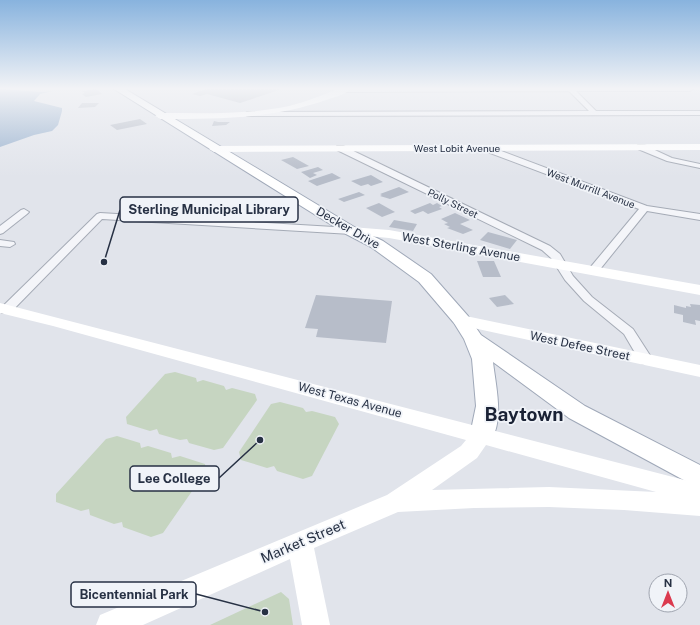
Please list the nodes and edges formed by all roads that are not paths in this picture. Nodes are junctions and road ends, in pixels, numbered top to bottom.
1 (164, 118) edge
2 (641, 147) junction
3 (700, 147) edge
4 (340, 148) junction
5 (485, 148) junction
6 (214, 149) junction
7 (700, 166) edge
8 (645, 208) junction
9 (24, 212) dead end
10 (700, 216) edge
11 (0, 231) edge
12 (352, 231) junction
13 (560, 265) junction
14 (593, 271) junction
15 (700, 290) edge
16 (3, 309) edge
17 (461, 320) junction
18 (474, 339) junction
19 (646, 360) junction
20 (700, 371) edge
21 (482, 435) junction
22 (700, 477) edge
23 (700, 494) edge
24 (396, 502) junction
25 (700, 506) edge
26 (300, 542) junction
27 (110, 625) edge
28 (316, 625) edge

1 - 6 main road, Decker Drive
2 - 3 street, West Lobit Avenue
2 - 5 street, West Lobit Avenue
2 - 7 street
4 - 5 street, West Lobit Avenue
4 - 6 street, West Lobit Avenue
4 - 13 street, Polly Street
5 - 8 street, West Murrill Avenue
6 - 12 main road, Decker Drive
8 - 10 street, West Murrill Avenue
8 - 14 street
9 - 11 street
12 - 13 street, West Sterling Avenue
12 - 16 street, West Sterling Avenue
12 - 17 main road, Decker Drive
13 - 14 street, West Sterling Avenue
13 - 19 street, Polly Street
14 - 15 street, West Sterling Avenue
16 - 21 street, West Texas Avenue
17 - 18 main road, Decker Drive
17 - 19 street, West Defee Street
18 - 21 main road, Decker Drive
18 - 22 main road
19 - 20 street, West Defee Street
21 - 23 street, West Texas Avenue
21 - 24 street, Market Street
24 - 25 street
24 - 26 street, Market Street
26 - 27 street, Market Street
26 - 28 street

